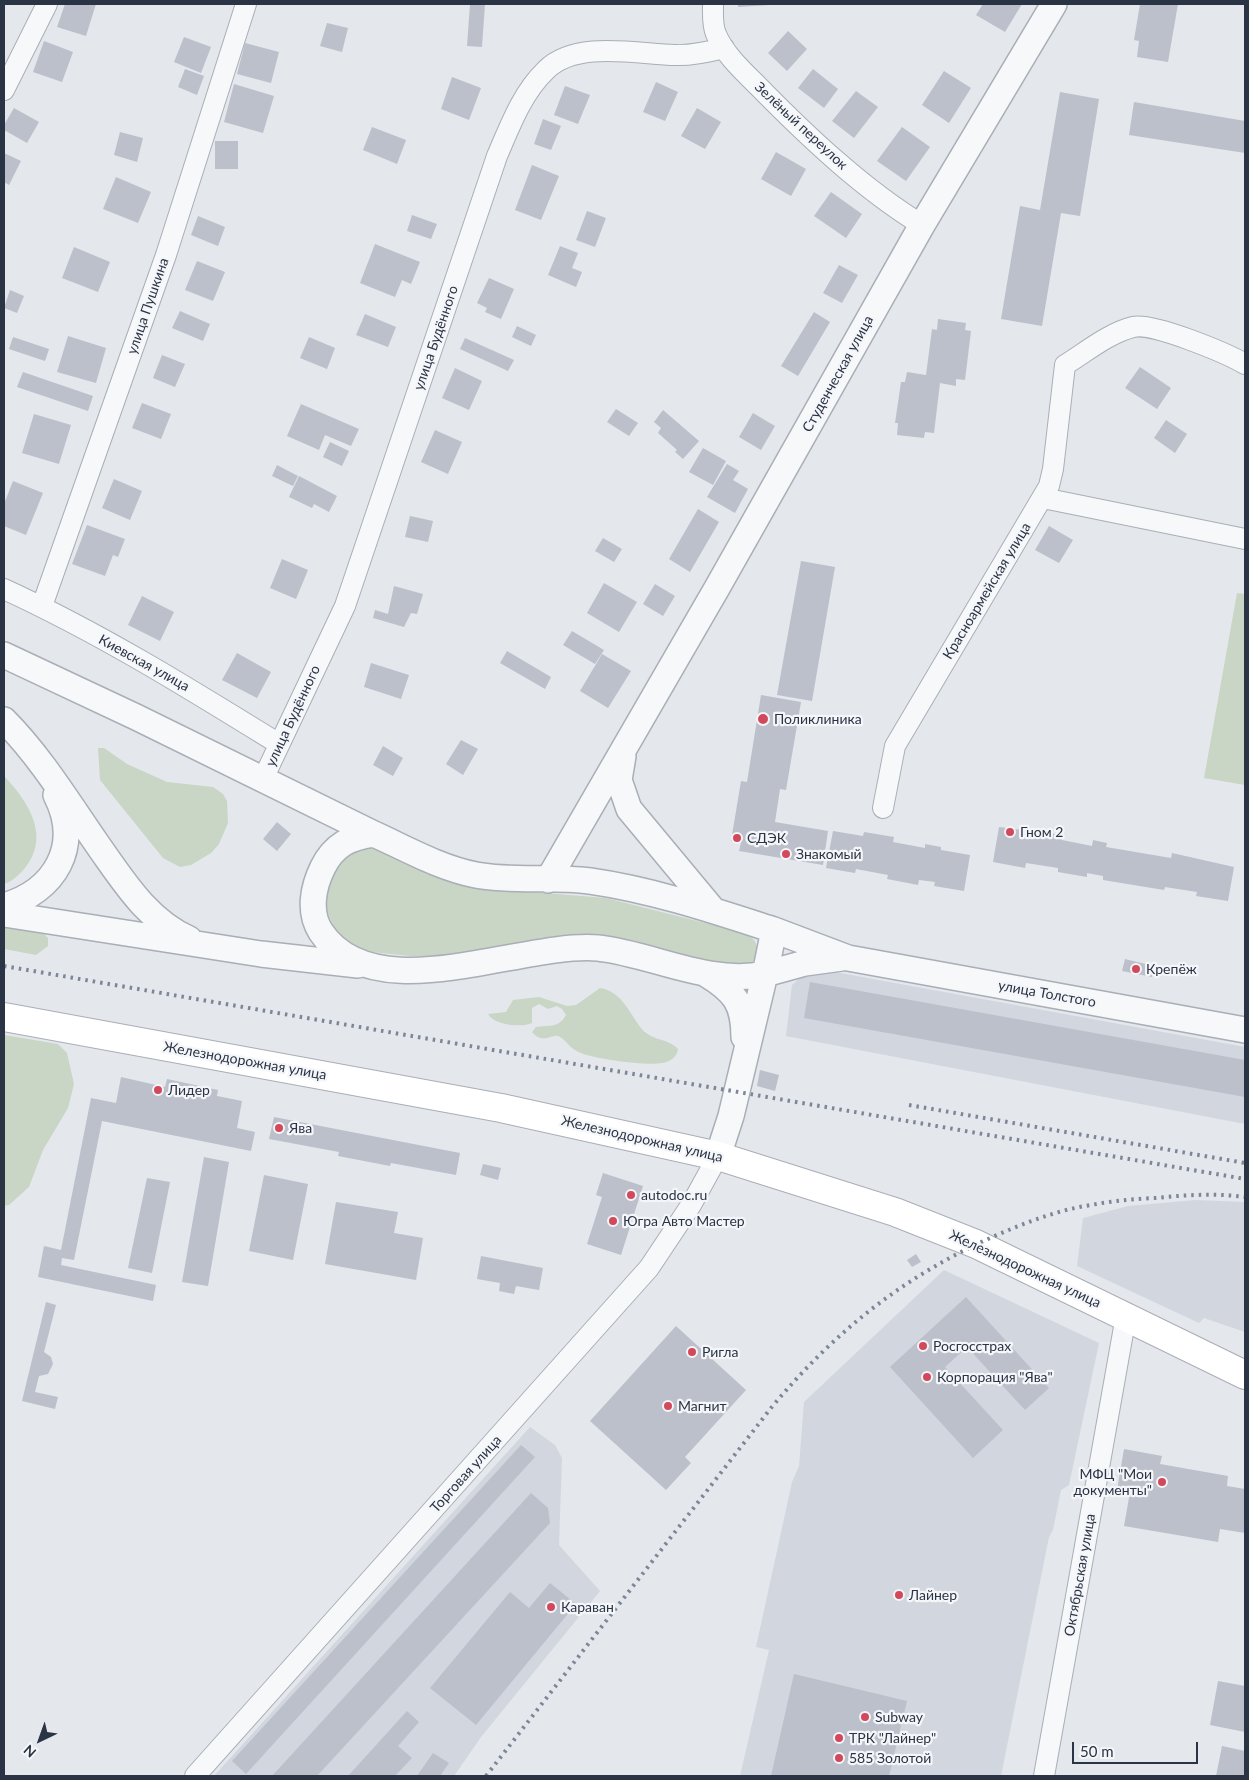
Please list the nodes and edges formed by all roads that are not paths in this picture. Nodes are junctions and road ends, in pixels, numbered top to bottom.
1 (47, 4) edge
2 (246, 4) edge
3 (713, 4) edge
4 (1054, 4) edge
5 (724, 48) junction
6 (4, 90) edge
7 (922, 225) junction
8 (1245, 364) edge
9 (1043, 498) junction
10 (1245, 539) edge
11 (4, 589) edge
12 (42, 606) junction
13 (4, 655) edge
14 (4, 720) edge
15 (279, 744) junction
16 (626, 747) junction
17 (39, 762) junction
18 (263, 779) junction
19 (883, 808) dead end
20 (374, 834) junction
21 (548, 880) junction
22 (4, 906) edge
23 (713, 910) junction
24 (4, 914) edge
25 (774, 930) junction
26 (212, 947) junction
27 (848, 958) junction
28 (368, 966) junction
29 (703, 972) junction
30 (764, 974) junction
31 (4, 1017) edge
32 (1245, 1030) edge
33 (745, 1050) junction
34 (718, 1156) junction
35 (1126, 1316) junction
36 (1245, 1375) edge
37 (195, 1776) edge
38 (1044, 1776) edge

1 - 6 street
2 - 12 street, улица Пушкина
3 - 5 street, Зелёный переулок
4 - 7 street, Студенческая улица
5 - 7 street, Зелёный переулок
5 - 15 street, улица Будённого
7 - 16 street, Студенческая улица
8 - 9 street, Красноармейская улица
9 - 10 street
9 - 19 street, Красноармейская улица
11 - 12 street, Киевская улица
12 - 15 street, Киевская улица
13 - 18 street
14 - 17 street
15 - 18 street, улица Будённого
16 - 21 street
16 - 23 street
17 - 22 street
17 - 26 street
18 - 20 street
20 - 21 street
20 - 28 street
21 - 23 street
23 - 25 street
24 - 26 street
25 - 27 street
25 - 30 street
26 - 28 street
27 - 30 street
27 - 32 street, улица Толстого
28 - 29 street
29 - 30 street
29 - 33 street
30 - 33 street
31 - 34 main road, Железнодорожная улица
33 - 34 street
34 - 35 main road, Железнодорожная улица
34 - 37 street, Торговая улица
35 - 36 main road, Железнодорожная улица
35 - 38 street, Октябрьская улица

